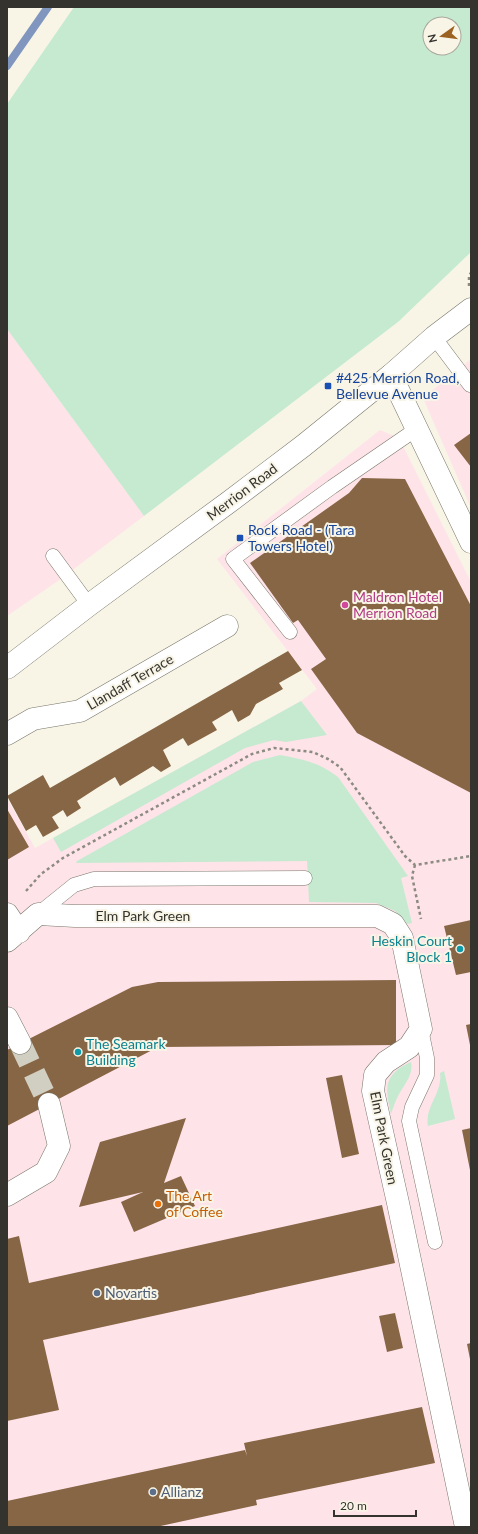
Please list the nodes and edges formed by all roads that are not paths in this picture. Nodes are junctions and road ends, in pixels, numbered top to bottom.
1 (471, 309) edge
2 (434, 337) junction
3 (391, 374) junction
4 (471, 384) edge
5 (418, 428) junction
6 (471, 542) edge
7 (54, 556) dead end
8 (89, 605) junction
9 (227, 626) dead end
10 (290, 632) dead end
11 (7, 668) edge
12 (7, 734) edge
13 (305, 878) dead end
14 (38, 914) junction
15 (11, 929) edge
16 (7, 1018) edge
17 (421, 1029) junction
18 (20, 1043) tunnel mouth
19 (49, 1104) tunnel mouth
20 (7, 1195) edge
21 (435, 1242) dead end
22 (466, 1527) edge

1 - 2 street, Merrion Road
2 - 3 street, Merrion Road
2 - 4 lane
3 - 5 street
3 - 8 street, Merrion Road
5 - 6 street
5 - 10 lane
7 - 8 lane
8 - 11 street, Merrion Road
9 - 12 street, Llandaff Terrace
13 - 14 lane
14 - 15 street
14 - 17 street, Elm Park Green
16 - 18 street
17 - 21 lane
17 - 22 street, Elm Park Green
19 - 20 street

